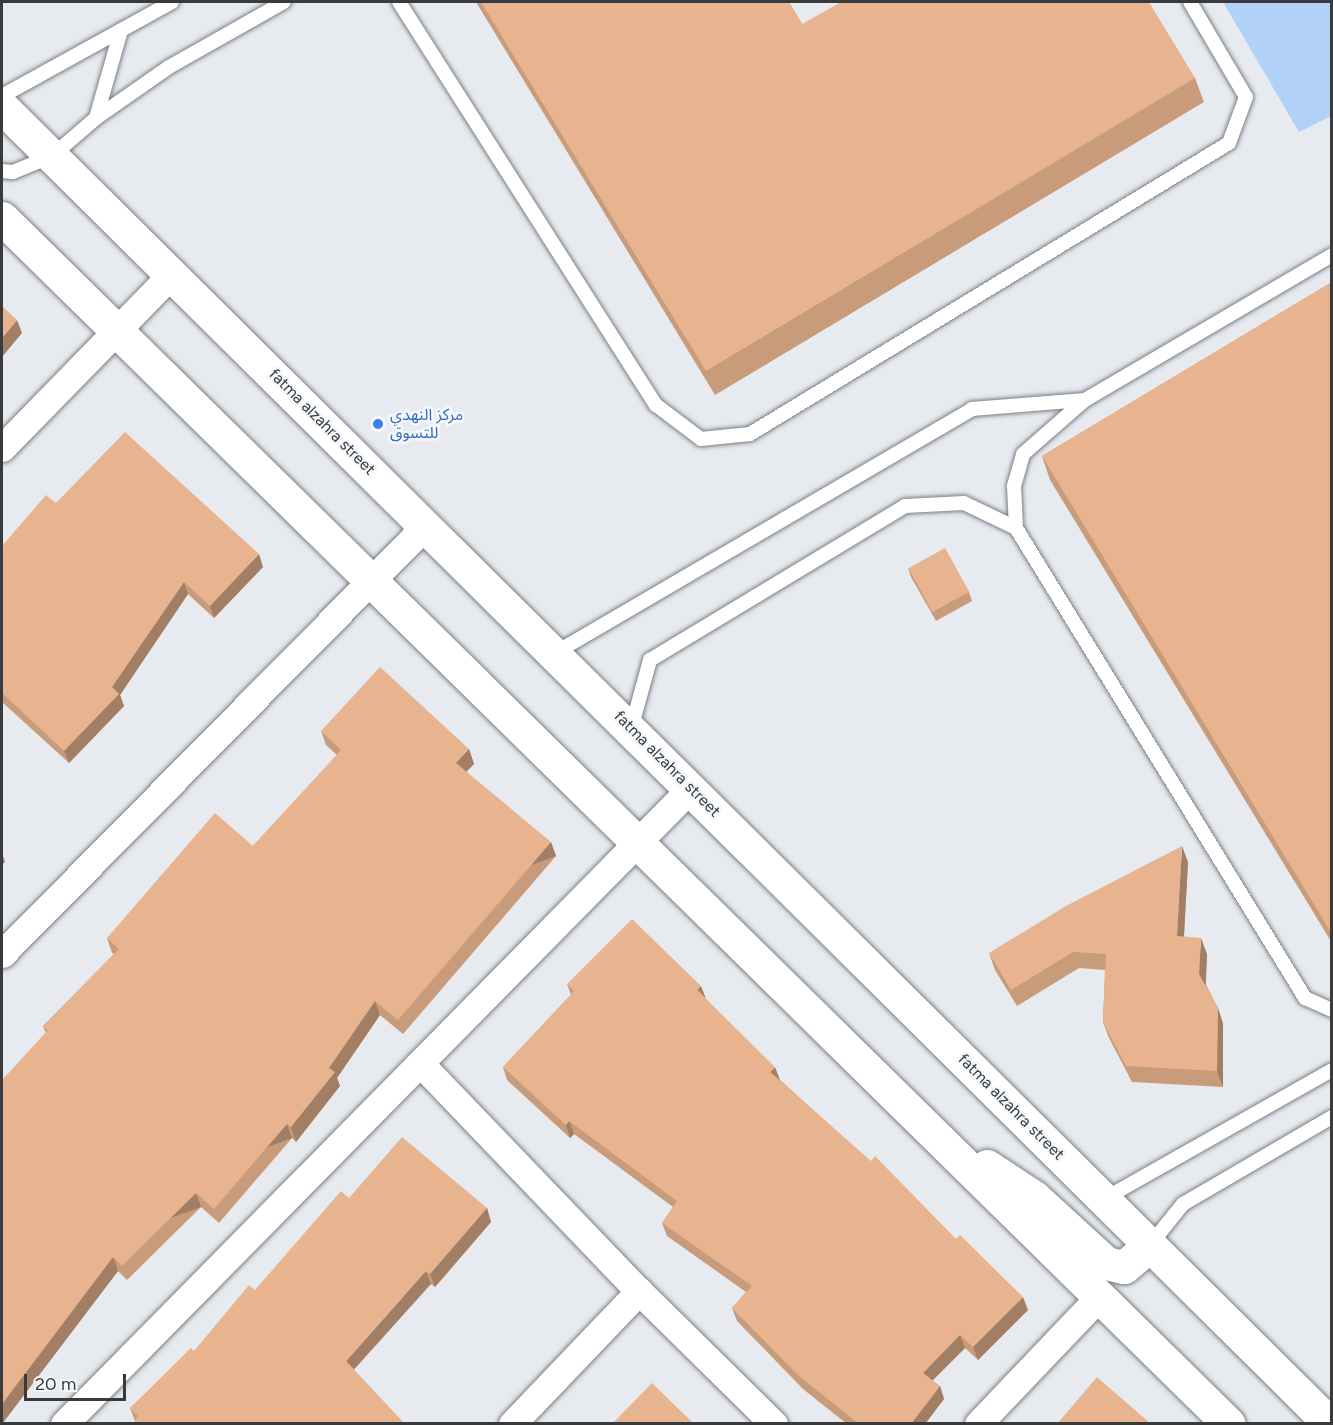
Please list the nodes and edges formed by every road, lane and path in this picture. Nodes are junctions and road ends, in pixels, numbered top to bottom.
1 (172, 2) edge
2 (284, 2) edge
3 (399, 2) edge
4 (1190, 2) edge
5 (121, 30) junction
6 (2, 96) edge
7 (2, 107) edge
8 (96, 118) junction
9 (52, 156) junction
10 (2, 171) edge
11 (2, 218) edge
12 (1332, 255) edge
13 (173, 273) junction
14 (117, 332) junction
15 (1085, 400) junction
16 (2, 448) edge
17 (426, 525) junction
18 (1016, 528) junction
19 (371, 581) junction
20 (555, 653) junction
21 (631, 729) junction
22 (691, 788) junction
23 (638, 843) junction
24 (2, 954) edge
25 (1332, 1010) edge
26 (420, 1063) junction
27 (1332, 1070) edge
28 (1332, 1117) edge
29 (923, 1124) junction
30 (1104, 1199) junction
31 (1150, 1245) junction
32 (639, 1291) junction
33 (1100, 1296) junction
34 (64, 1424) edge
35 (512, 1424) edge
36 (774, 1424) edge
37 (978, 1424) edge
38 (1229, 1424) edge
39 (1330, 1424) edge

1 - 5 lane
2 - 8 lane
3 - 4 lane
5 - 6 lane
5 - 8 lane
7 - 9 street, fatma alzahra street
8 - 9 lane
9 - 10 lane
9 - 13 street, fatma alzahra street
11 - 14 street
12 - 15 lane
13 - 14 street
13 - 17 street, fatma alzahra street
14 - 16 street
14 - 19 street
15 - 18 lane
15 - 20 lane
17 - 19 street
17 - 20 street, fatma alzahra street
18 - 21 lane
18 - 25 lane
19 - 23 street
19 - 24 street
20 - 21 street, fatma alzahra street
21 - 22 street, fatma alzahra street
22 - 23 street
22 - 30 street, fatma alzahra street
23 - 26 street
23 - 29 street
26 - 32 street
26 - 34 street
27 - 30 lane
28 - 31 lane
29 - 31 street
29 - 33 street
30 - 31 street, fatma alzahra street
31 - 39 street, fatma alzahra street
32 - 35 street
32 - 36 street
33 - 37 street
33 - 38 street

